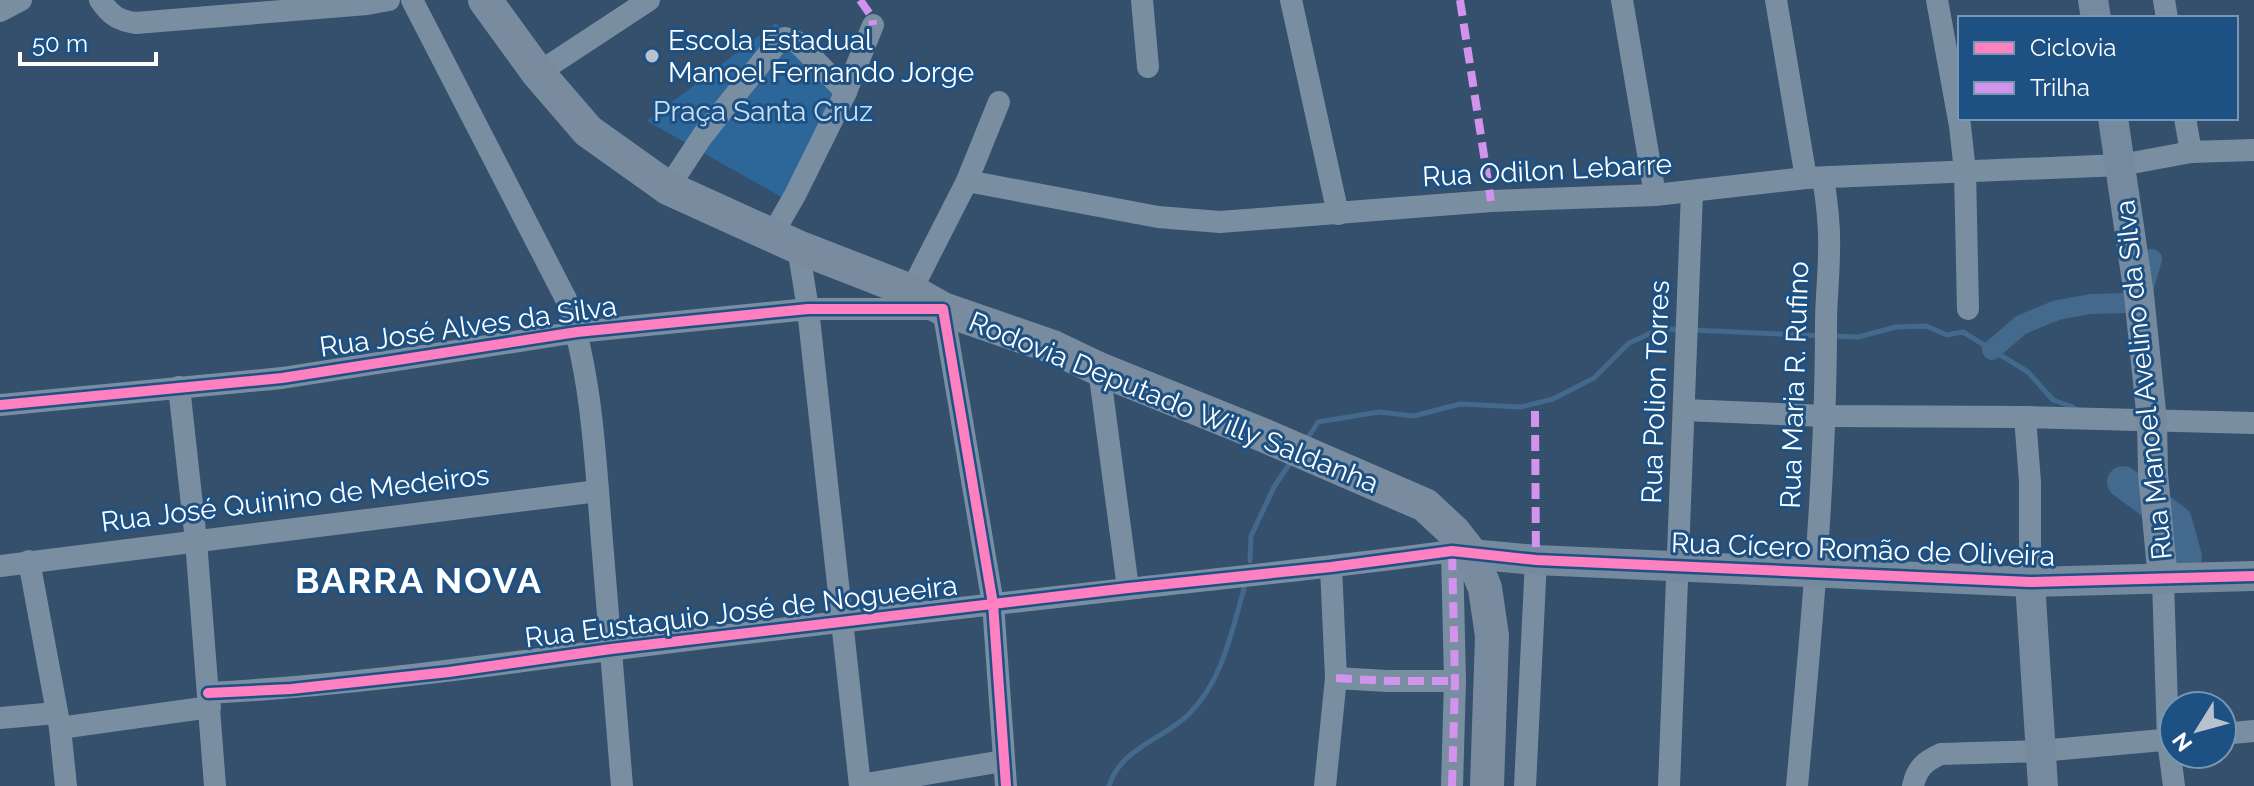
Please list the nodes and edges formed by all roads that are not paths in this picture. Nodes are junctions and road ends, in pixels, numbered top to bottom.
1 (21, 0) edge
2 (100, 0) edge
3 (389, 0) edge
4 (412, 0) edge
5 (485, 0) edge
6 (649, 0) edge
7 (1142, 0) edge
8 (1291, 0) edge
9 (1622, 0) edge
10 (1776, 0) edge
11 (1937, 0) edge
12 (0, 11) edge
13 (873, 25) dead end
14 (1148, 67) dead end
15 (538, 73) junction
16 (846, 92) junction
17 (999, 102) dead end
18 (1958, 115) edge
19 (1959, 120) edge
20 (2113, 120) edge
21 (2185, 120) edge
22 (2254, 150) edge
23 (2191, 152) junction
24 (2121, 165) junction
25 (1965, 171) junction
26 (1814, 178) junction
27 (967, 181) junction
28 (668, 188) junction
29 (1692, 192) junction
30 (1655, 195) junction
31 (1338, 214) junction
32 (785, 241) junction
33 (911, 291) junction
34 (808, 309) junction
35 (943, 309) junction
36 (1968, 309) dead end
37 (577, 332) junction
38 (1099, 369) junction
39 (179, 387) junction
40 (0, 405) edge
41 (1684, 410) junction
42 (1825, 416) junction
43 (2025, 417) junction
44 (2152, 421) junction
45 (2254, 423) edge
46 (598, 491) junction
47 (196, 541) junction
48 (1461, 552) junction
49 (1536, 560) junction
50 (29, 561) junction
51 (0, 566) edge
52 (1678, 566) junction
53 (1331, 567) junction
54 (1816, 573) junction
55 (2254, 576) edge
56 (2163, 580) junction
57 (2030, 582) junction
58 (1128, 588) junction
59 (993, 604) junction
60 (841, 622) junction
61 (611, 649) junction
62 (1336, 678) junction
63 (1455, 681) junction
64 (2169, 690) edge
65 (209, 700) junction
66 (0, 718) edge
67 (58, 720) junction
68 (2158, 740) edge
69 (2040, 751) junction
70 (1003, 761) junction
71 (1917, 777) edge
72 (860, 785) edge
73 (66, 786) edge
74 (215, 786) edge
75 (622, 786) edge
76 (1006, 786) edge
77 (1325, 786) edge
78 (1452, 786) edge
79 (1487, 786) edge
80 (1525, 786) edge
81 (1669, 786) edge
82 (1797, 786) edge
83 (2043, 786) edge

1 - 12 street
2 - 3 street
4 - 37 street
5 - 15 main road, Rodovia Deputado Willy Saldanha
6 - 15 street
7 - 14 street
8 - 31 street
9 - 30 street
10 - 26 street, Rua Maria R. Rufino
11 - 18 street
13 - 16 street
15 - 28 main road, Rodovia Deputado Willy Saldanha
16 - 28 street
16 - 32 street
17 - 27 street
19 - 25 street
20 - 24 street, Rua Manoel Avelino da Silva
21 - 23 street
22 - 23 street, Rua Odilon Lebarre
23 - 24 street, Rua Odilon Lebarre
24 - 25 street, Rua Odilon Lebarre
24 - 44 street, Rua Manoel Avelino da Silva
25 - 26 street, Rua Odilon Lebarre
25 - 36 street
26 - 29 street, Rua Odilon Lebarre
26 - 42 street, Rua Maria R. Rufino
27 - 31 street, Rua Odilon Lebarre
27 - 33 street
28 - 32 main road, Rodovia Deputado Willy Saldanha
29 - 30 street, Rua Odilon Lebarre
29 - 41 street, Rua Polion Torres
30 - 31 street, Rua Odilon Lebarre
32 - 33 main road, Rodovia Deputado Willy Saldanha
32 - 34 street
33 - 35 main road, Rodovia Deputado Willy Saldanha
34 - 35 street, Rua José Alves da Silva
34 - 37 street, Rua José Alves da Silva
34 - 60 street
35 - 38 main road, Rodovia Deputado Willy Saldanha
35 - 59 street
37 - 39 street, Rua José Alves da Silva
37 - 46 street
38 - 48 main road, Rodovia Deputado Willy Saldanha
38 - 58 street
39 - 40 street, Rua José Alves da Silva
39 - 47 street
41 - 42 street
41 - 52 street, Rua Polion Torres
42 - 43 street
42 - 54 street, Rua Maria R. Rufino
43 - 44 street
43 - 57 street
44 - 45 street
44 - 56 street, Rua Manoel Avelino da Silva
46 - 47 street, Rua José Quinino de Medeiros
46 - 61 street
47 - 50 street, Rua José Quinino de Medeiros
47 - 65 street
48 - 49 street, Rua Cícero Romão de Oliveira
48 - 53 street, Rua Eustaquio José de Nogueeira
48 - 63 street
48 - 79 main road, Rodovia Deputado Willy Saldanha
49 - 52 street, Rua Cícero Romão de Oliveira
49 - 80 street
50 - 51 street, Rua José Quinino de Medeiros
50 - 67 street
52 - 54 street, Rua Cícero Romão de Oliveira
52 - 81 street, Rua Polion Torres
53 - 58 street, Rua Eustaquio José de Nogueeira
53 - 62 street
54 - 57 street, Rua Cícero Romão de Oliveira
54 - 82 street, Rua Maria R. Rufino
55 - 56 street, Rua Cícero Romão de Oliveira
56 - 57 street, Rua Cícero Romão de Oliveira
56 - 64 street, Rua Manoel Avelino da Silva
57 - 69 street
58 - 59 street, Rua Eustaquio José de Nogueeira
59 - 60 street, Rua Eustaquio José de Nogueeira
59 - 70 street
60 - 61 street, Rua Eustaquio José de Nogueeira
60 - 72 street
61 - 65 street, Rua Eustaquio José de Nogueeira
61 - 75 street
62 - 63 street
62 - 77 street
63 - 78 street
65 - 67 street, Rua Eustaquio José de Nogueeira
65 - 74 street
66 - 67 street, Rua Eustaquio José de Nogueeira
67 - 73 street
68 - 69 street
69 - 71 street
69 - 83 street
70 - 72 street
70 - 76 street

